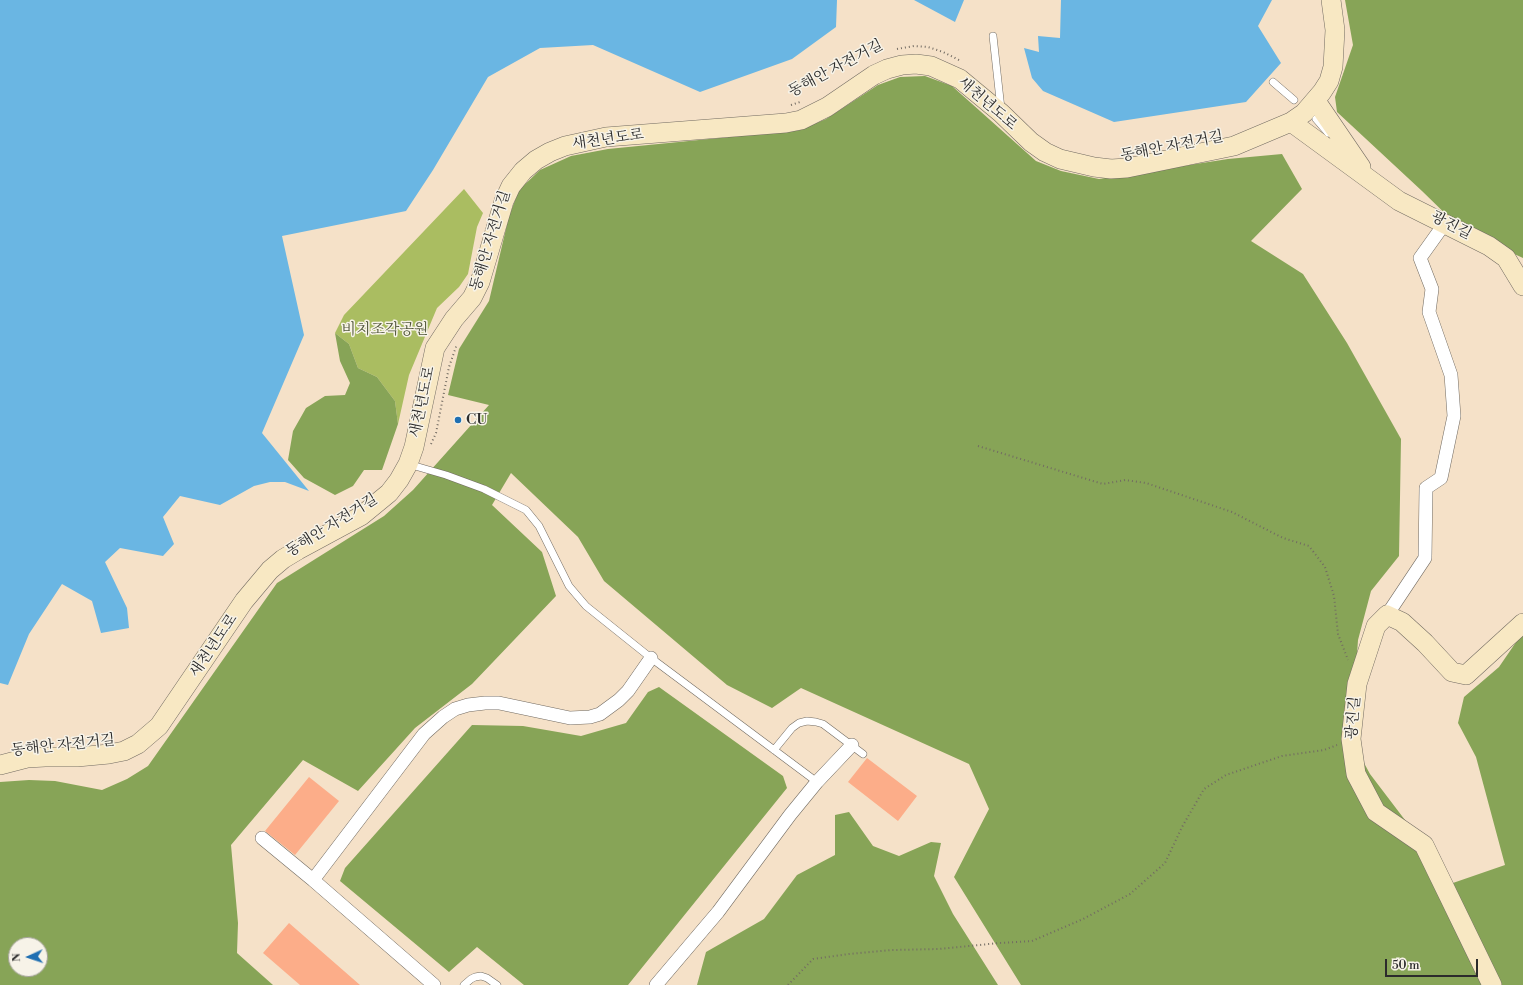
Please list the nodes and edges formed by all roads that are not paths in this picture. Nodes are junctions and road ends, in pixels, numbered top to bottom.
1 (1331, 0) edge
2 (993, 36) dead end
3 (1273, 82) dead end
4 (1294, 100) dead end
5 (1316, 110) junction
6 (1001, 113) junction
7 (1291, 122) junction
8 (1368, 178) junction
9 (1445, 223) junction
10 (1523, 286) edge
11 (408, 464) junction
12 (1386, 615) junction
13 (1523, 623) edge
14 (651, 658) junction
15 (852, 745) junction
16 (774, 750) junction
17 (862, 754) dead end
18 (0, 765) edge
19 (817, 782) junction
20 (262, 838) dead end
21 (313, 880) junction
22 (434, 985) edge
23 (464, 985) edge
24 (496, 985) edge
25 (656, 985) edge
26 (1492, 985) edge

1 - 5 street, 새천년도로
2 - 6 lane
3 - 4 lane
5 - 7 street, 새천년도로
5 - 8 street, 광진길
6 - 7 street, 새천년도로
6 - 11 street, 새천년도로
7 - 8 street, 광진길
8 - 9 street, 광진길
9 - 10 street, 광진길
9 - 12 street
11 - 14 lane
11 - 18 street, 새천년도로
12 - 13 street
12 - 26 street, 광진길
14 - 16 lane
14 - 21 street
15 - 16 lane
15 - 17 lane
15 - 19 street
16 - 19 lane
19 - 25 street
20 - 21 street
21 - 22 street
23 - 24 lane

